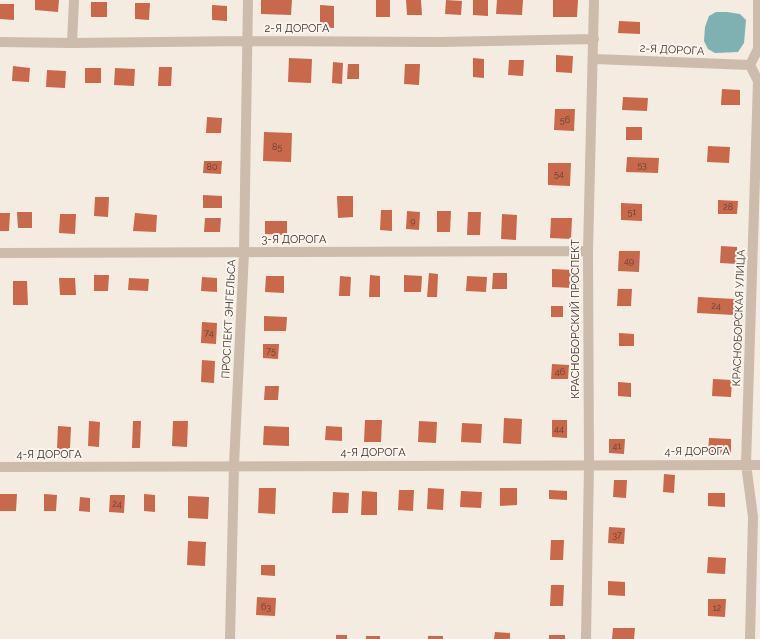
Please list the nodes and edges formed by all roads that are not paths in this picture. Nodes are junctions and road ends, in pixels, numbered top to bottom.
1 (74, 0) edge
2 (248, 0) edge
3 (594, 0) edge
4 (758, 0) edge
5 (594, 39) junction
6 (247, 41) junction
7 (0, 42) edge
8 (72, 43) junction
9 (594, 59) junction
10 (750, 65) junction
11 (244, 252) junction
12 (588, 252) junction
13 (0, 253) edge
14 (746, 464) junction
15 (234, 465) junction
16 (589, 465) junction
17 (760, 465) edge
18 (0, 467) edge
19 (230, 639) edge
20 (586, 639) edge
21 (750, 639) edge

1 - 8 street
2 - 6 street, ПРОСПЕКТ ЭНГЕЛЬСА
3 - 5 street, КРАСНОБОРСКИЙ ПРОСПЕКТ
4 - 10 street
5 - 6 street, 2-Я ДОРОГА
5 - 9 street, КРАСНОБОРСКИЙ ПРОСПЕКТ
6 - 8 street, 2-Я ДОРОГА
6 - 11 street, ПРОСПЕКТ ЭНГЕЛЬСА
7 - 8 street, 2-Я ДОРОГА
9 - 10 street, 2-Я ДОРОГА
9 - 12 street, КРАСНОБОРСКИЙ ПРОСПЕКТ
10 - 14 street, КРАСНОБОРСКАЯ УЛИЦА
11 - 12 street, 3-Я ДОРОГА
11 - 13 street, 3-Я ДОРОГА
11 - 15 street, ПРОСПЕКТ ЭНГЕЛЬСА
12 - 16 street, КРАСНОБОРСКИЙ ПРОСПЕКТ
14 - 16 street, 4-Я ДОРОГА
14 - 17 street, 4-Я ДОРОГА
14 - 21 street, КРАСНОБОРСКАЯ УЛИЦА
15 - 16 street, 4-Я ДОРОГА
15 - 18 street, 4-Я ДОРОГА
15 - 19 street, ПРОСПЕКТ ЭНГЕЛЬСА
16 - 20 street, КРАСНОБОРСКИЙ ПРОСПЕКТ

